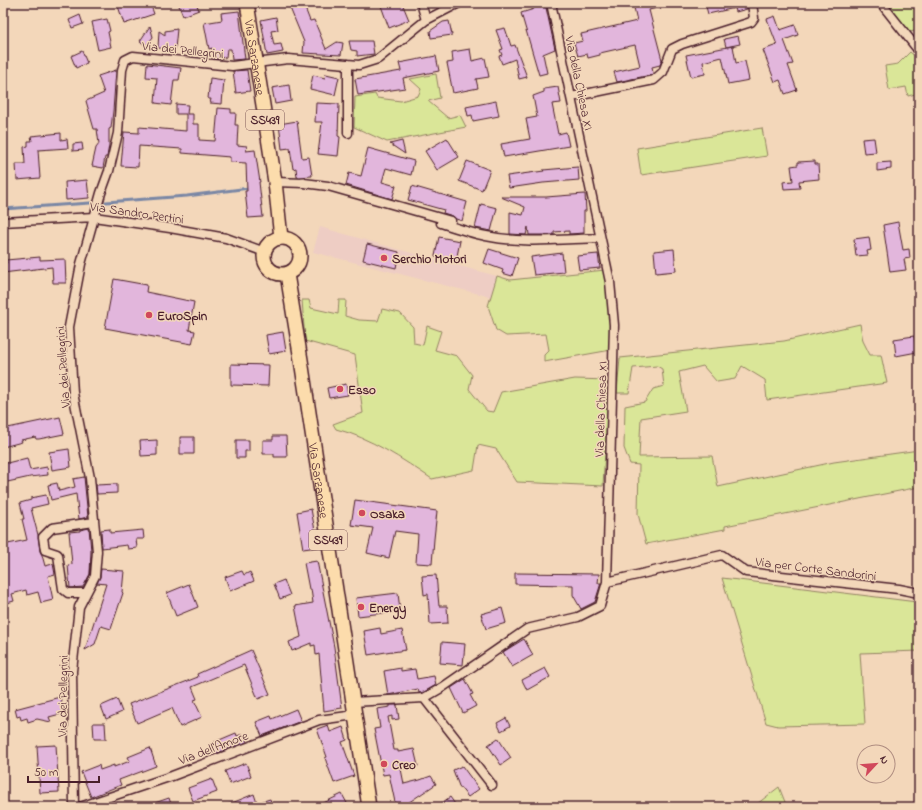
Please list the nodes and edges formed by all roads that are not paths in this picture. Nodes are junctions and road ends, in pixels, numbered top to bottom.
1 (247, 3) edge
2 (421, 3) edge
3 (459, 3) edge
4 (551, 3) edge
5 (752, 3) edge
6 (881, 3) edge
7 (426, 20) junction
8 (919, 51) edge
9 (257, 63) junction
10 (348, 64) junction
11 (571, 97) junction
12 (348, 133) dead end
13 (275, 182) junction
14 (94, 217) junction
15 (451, 220) dead end
16 (3, 222) edge
17 (438, 222) dead end
18 (281, 238) junction
19 (600, 238) junction
20 (265, 252) junction
21 (286, 274) junction
22 (94, 522) junction
23 (607, 582) junction
24 (86, 593) junction
25 (919, 593) edge
26 (424, 698) junction
27 (354, 709) junction
28 (492, 786) dead end
29 (74, 807) edge
30 (80, 807) edge
31 (369, 807) edge

1 - 9 main road, Via Sarzanese / SS439
2 - 7 street
3 - 7 street
4 - 11 street, Via della Chiesa XI
5 - 11 street
6 - 8 street
7 - 10 street
9 - 10 street
9 - 13 main road, Via Sarzanese / SS439
9 - 14 street, Via dei Pellegrini
10 - 12 street
11 - 19 street, Via della Chiesa XI
13 - 15 street
13 - 18 main road, Via Sarzanese / SS439
14 - 16 street, Via Sandro Pertini
14 - 20 street, Via Sandro Pertini
14 - 22 street, Via dei Pellegrini
17 - 19 street
18 - 20 main road
18 - 21 main road
19 - 23 street, Via della Chiesa XI
20 - 21 main road
21 - 27 main road, Via Sarzanese / SS439
22 - 24 street, Via dei Pellegrini
22 - 24 street
23 - 25 street, Via per Corte Sandorini
23 - 26 street
24 - 29 street, Via dei Pellegrini
26 - 27 street
26 - 28 street
27 - 30 street, Via dell'Amore
27 - 31 main road, Via Sarzanese / SS439

